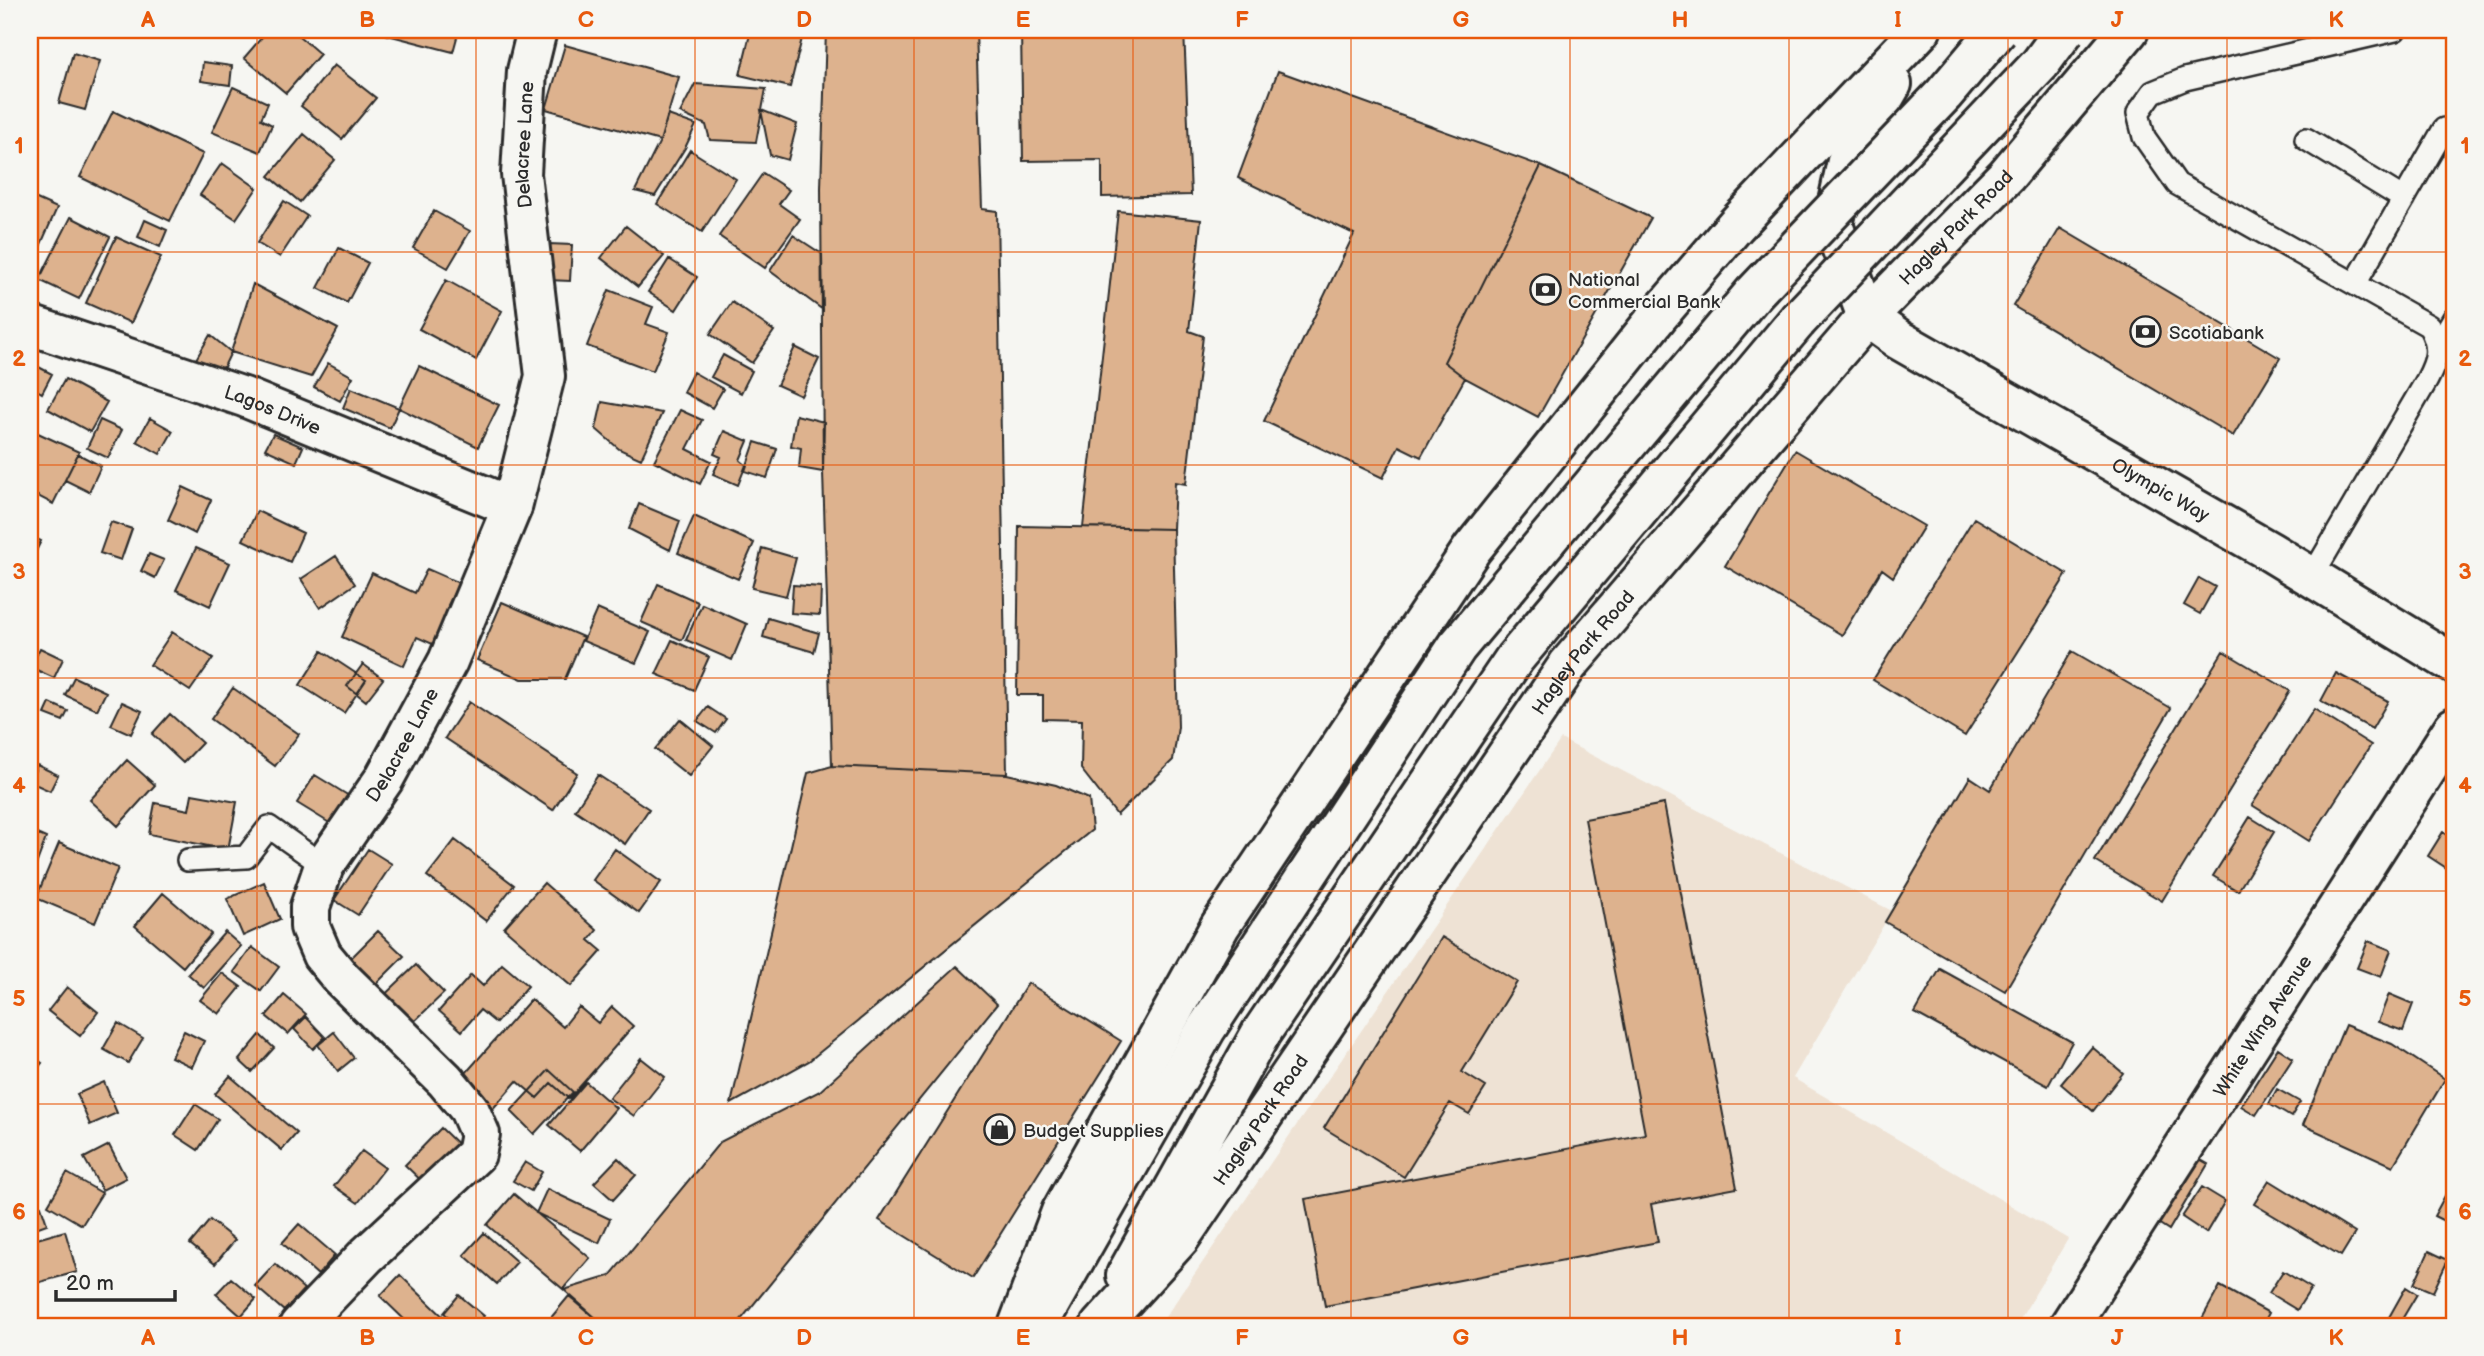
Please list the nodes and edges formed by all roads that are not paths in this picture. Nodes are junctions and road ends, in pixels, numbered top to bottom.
1 (537, 30) edge
2 (1923, 30) edge
3 (1998, 30) edge
4 (2065, 30) edge
5 (2129, 30) edge
6 (2395, 30) edge
7 (2444, 129) dead end
8 (2306, 139) dead end
9 (2404, 199) junction
10 (2355, 284) junction
11 (1867, 317) junction
12 (2454, 318) edge
13 (30, 325) edge
14 (2439, 343) junction
15 (512, 507) junction
16 (2311, 578) junction
17 (2454, 664) edge
18 (2454, 727) edge
19 (188, 860) dead end
20 (324, 866) junction
21 (299, 1326) edge
22 (1018, 1326) edge
23 (1037, 1326) edge
24 (1099, 1326) edge
25 (2069, 1326) edge

1 - 15 main road, Delacree Lane
2 - 11 main road
2 - 22 main road
3 - 23 main road, bridge
4 - 24 main road, Hagley Park Road, bridge
5 - 11 main road, Hagley Park Road
6 - 10 lane
7 - 9 lane
8 - 9 lane
9 - 10 lane
10 - 14 lane
11 - 16 main road, Olympic Way
11 - 24 main road, Hagley Park Road
12 - 14 lane
13 - 15 main road, Lagos Drive
14 - 16 lane
15 - 20 main road, Delacree Lane
16 - 17 main road, Olympic Way
18 - 25 main road, White Wing Avenue
19 - 20 lane
20 - 21 main road, Delacree Lane

